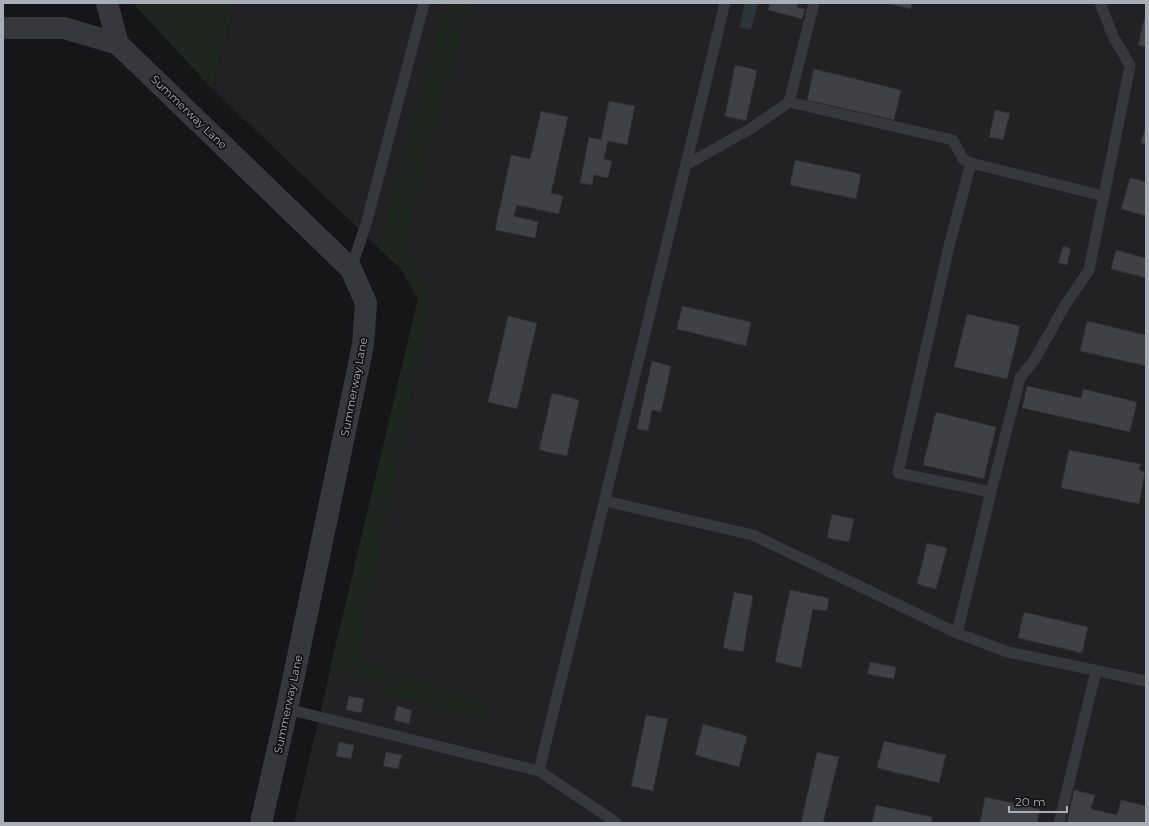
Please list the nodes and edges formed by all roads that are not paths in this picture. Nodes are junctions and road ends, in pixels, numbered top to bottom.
1 (107, 3) edge
2 (424, 3) edge
3 (725, 3) edge
4 (814, 3) edge
5 (1100, 3) edge
6 (3, 28) edge
7 (118, 44) junction
8 (789, 102) junction
9 (971, 163) junction
10 (686, 165) junction
11 (1104, 196) junction
12 (351, 269) junction
13 (990, 492) junction
14 (605, 501) junction
15 (957, 633) junction
16 (1096, 670) junction
17 (1146, 681) edge
18 (287, 709) junction
19 (539, 771) junction
20 (261, 823) edge
21 (617, 823) edge
22 (1059, 823) edge

1 - 7 street
2 - 12 lane
3 - 10 lane
4 - 8 lane
5 - 11 lane
6 - 7 street
7 - 12 street, Summerway Lane
8 - 9 lane
8 - 10 lane
9 - 11 lane
9 - 13 lane
10 - 14 lane
11 - 13 lane
12 - 18 street, Summerway Lane
13 - 15 lane
14 - 15 lane
14 - 19 lane
15 - 16 lane
16 - 17 lane
16 - 22 lane
18 - 19 lane
18 - 20 street, Summerway Lane
19 - 21 lane

